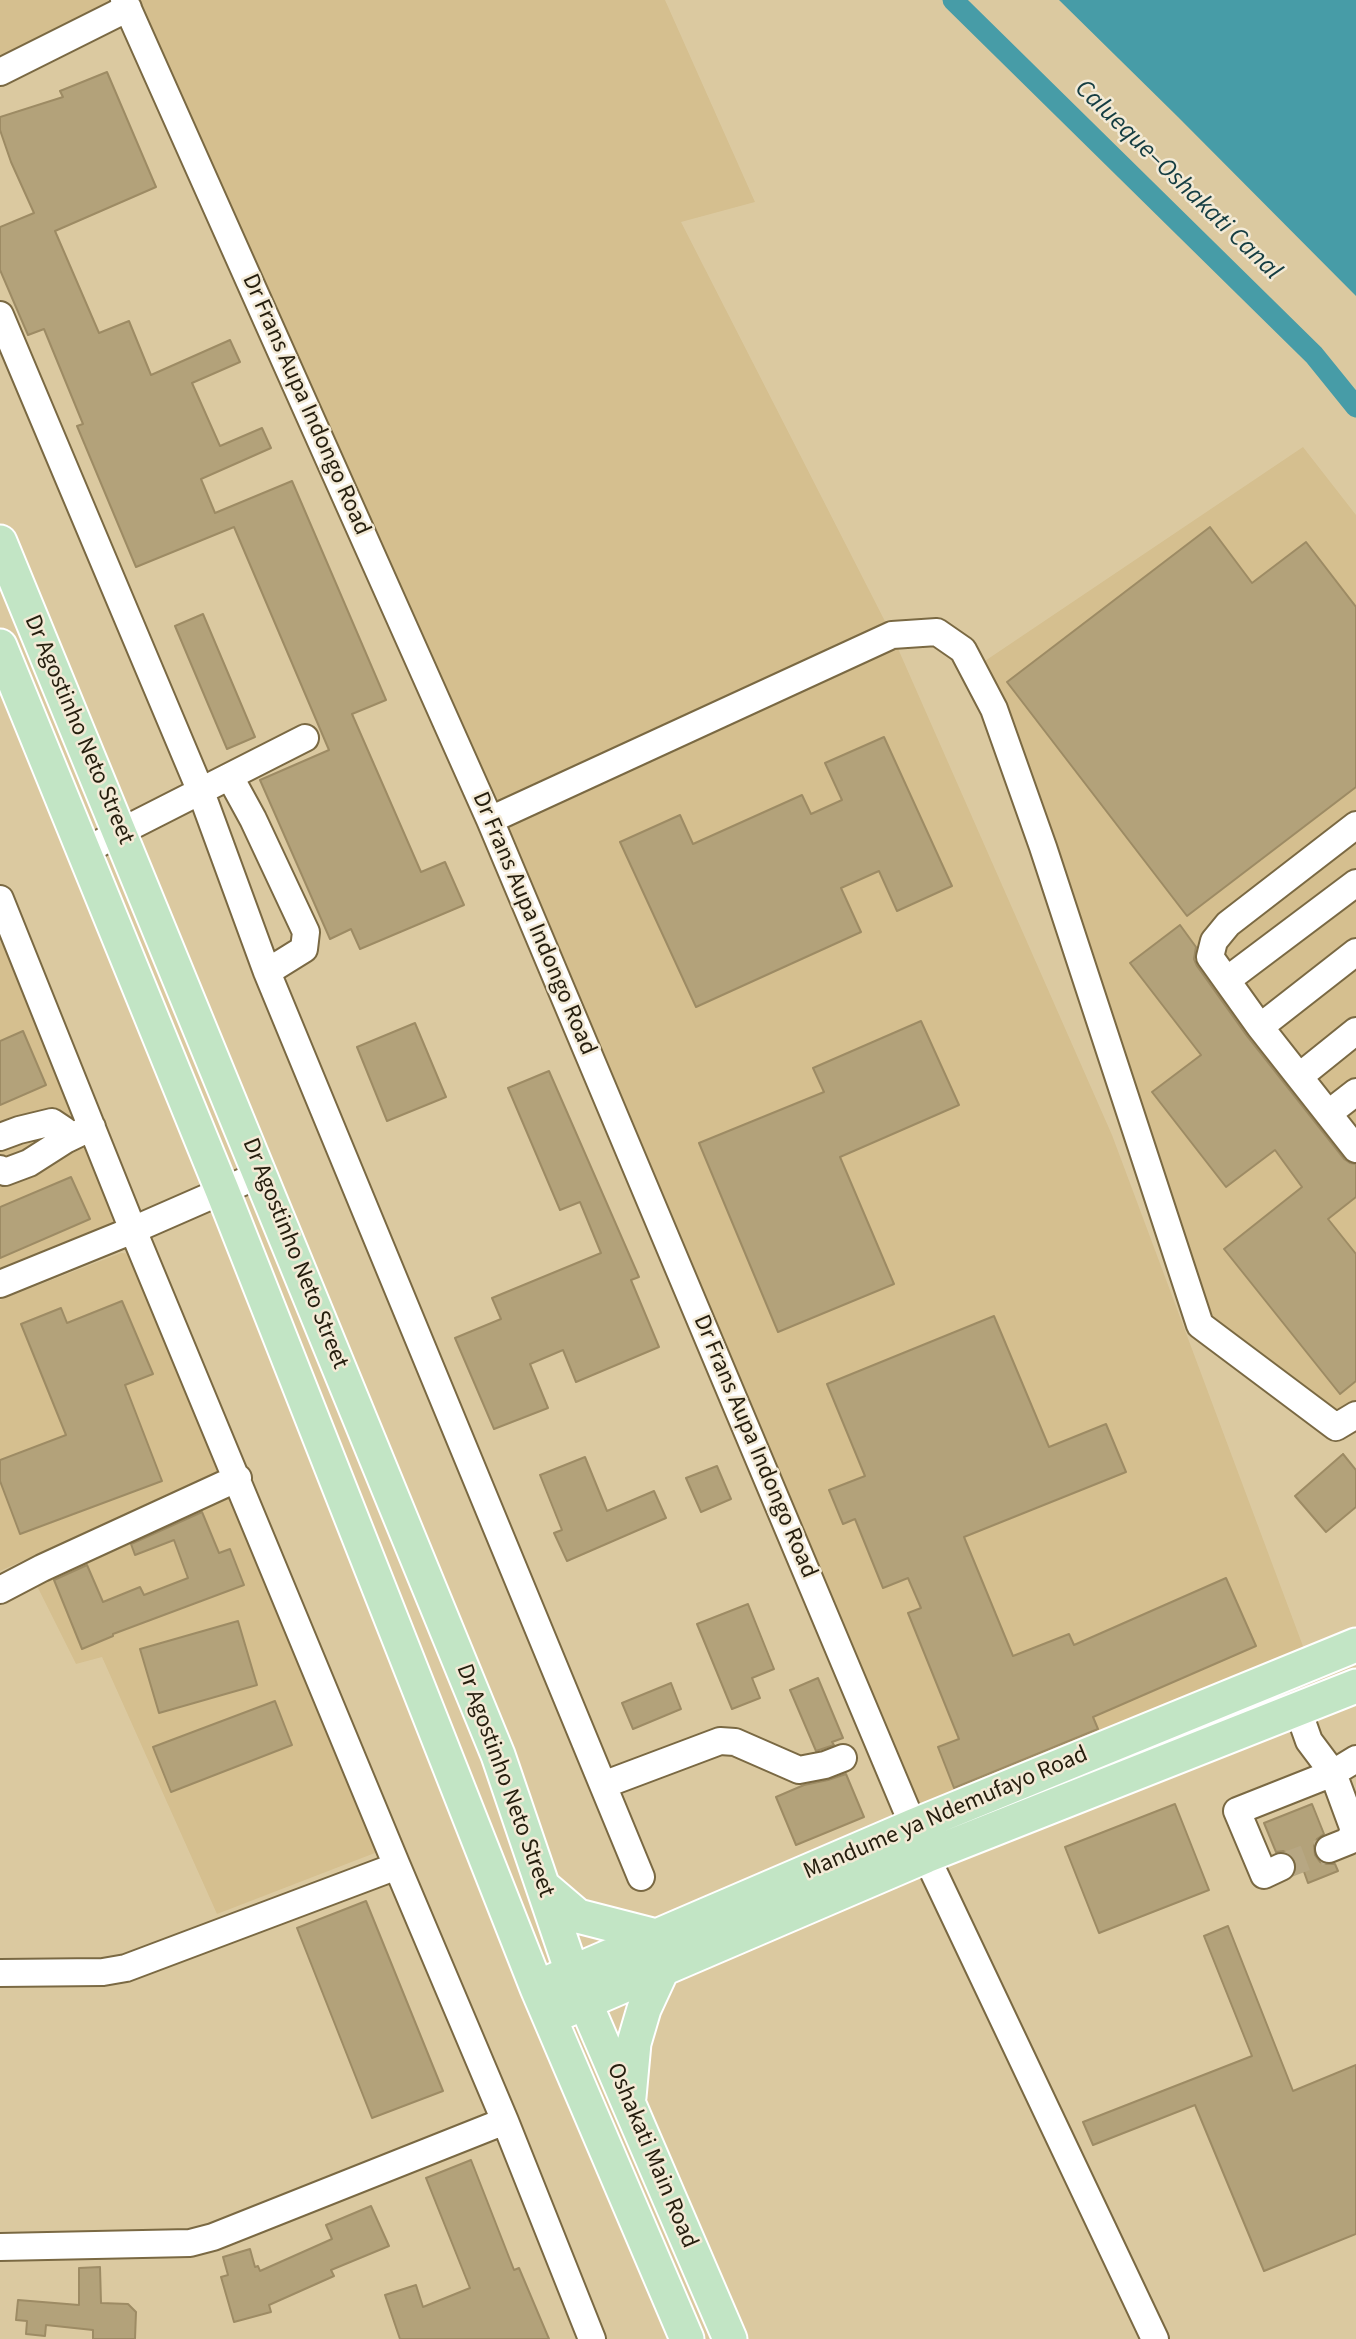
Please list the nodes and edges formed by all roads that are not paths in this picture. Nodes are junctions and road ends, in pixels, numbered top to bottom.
1 (126, 4) edge
2 (0, 72) edge
3 (0, 315) edge
4 (0, 542) edge
5 (0, 646) edge
6 (305, 738) dead end
7 (230, 777) junction
8 (201, 792) junction
9 (490, 820) junction
10 (1356, 825) edge
11 (120, 832) junction
12 (84, 852) junction
13 (1356, 883) edge
14 (0, 899) edge
15 (1356, 952) edge
16 (267, 972) junction
17 (1227, 980) junction
18 (1260, 1027) junction
19 (1356, 1031) edge
20 (1300, 1076) junction
21 (1356, 1092) edge
22 (1329, 1113) junction
23 (92, 1127) junction
24 (0, 1137) edge
25 (65, 1140) junction
26 (1356, 1149) edge
27 (0, 1169) edge
28 (261, 1174) junction
29 (222, 1190) junction
30 (133, 1230) junction
31 (0, 1284) edge
32 (1356, 1415) edge
33 (237, 1478) junction
34 (0, 1590) edge
35 (1344, 1651) edge
36 (1354, 1694) edge
37 (1297, 1710) junction
38 (843, 1758) dead end
39 (1356, 1759) edge
40 (1333, 1773) junction
41 (603, 1785) junction
42 (920, 1841) junction
43 (1329, 1849) tunnel mouth
44 (397, 1866) junction
45 (1281, 1867) tunnel mouth
46 (641, 1877) dead end
47 (543, 1885) junction
48 (659, 1952) junction
49 (0, 1973) edge
50 (579, 1987) junction
51 (537, 1988) junction
52 (550, 2018) junction
53 (629, 2104) junction
54 (505, 2121) junction
55 (0, 2247) edge
56 (592, 2339) edge
57 (687, 2339) edge
58 (730, 2339) edge
59 (1155, 2339) edge

1 - 2 street
1 - 9 street, Dr Frans Aupa Indongo Road
3 - 8 street
4 - 11 main road, Dr Agostinho Neto Street
5 - 12 main road, Dr Agostinho Neto Street
6 - 7 street
7 - 8 street
7 - 16 street
8 - 11 street
8 - 16 street
9 - 32 street
9 - 42 street, Dr Frans Aupa Indongo Road
10 - 17 street
11 - 12 street
11 - 28 main road, Dr Agostinho Neto Street
12 - 29 main road, Dr Agostinho Neto Street
13 - 17 street
14 - 23 street
15 - 18 street
16 - 41 street
17 - 18 street
18 - 20 street
19 - 20 street
20 - 22 street
21 - 22 street
22 - 26 street
23 - 25 street
23 - 30 street
24 - 25 street
25 - 27 street
28 - 29 street
28 - 47 main road, Dr Agostinho Neto Street
29 - 30 street
29 - 51 main road, Dr Agostinho Neto Street
30 - 31 street
30 - 33 street
33 - 34 street
33 - 44 street
35 - 36 street
35 - 42 main road, Mandume ya Ndemufayo Road
36 - 37 main road, Mandume ya Ndemufayo Road
37 - 40 street
37 - 42 main road, Mandume ya Ndemufayo Road
38 - 41 street
39 - 40 street
40 - 43 street
40 - 45 street
41 - 46 street
42 - 48 main road, Mandume ya Ndemufayo Road
42 - 59 street, Dr Frans Aupa Indongo Road
44 - 49 street
44 - 54 street
47 - 48 main road
47 - 50 main road, Dr Agostinho Neto Street
48 - 50 main road, Mandume ya Ndemufayo Road
48 - 53 main road
50 - 51 main road, Mandume ya Ndemufayo Road
50 - 52 main road, Mandume ya Ndemufayo Road
50 - 53 main road, Oshakati Main Road
51 - 52 main road, Oshakati Main Road
52 - 57 main road, Oshakati Main Road
53 - 58 main road, Oshakati Main Road
54 - 55 street
54 - 56 street

